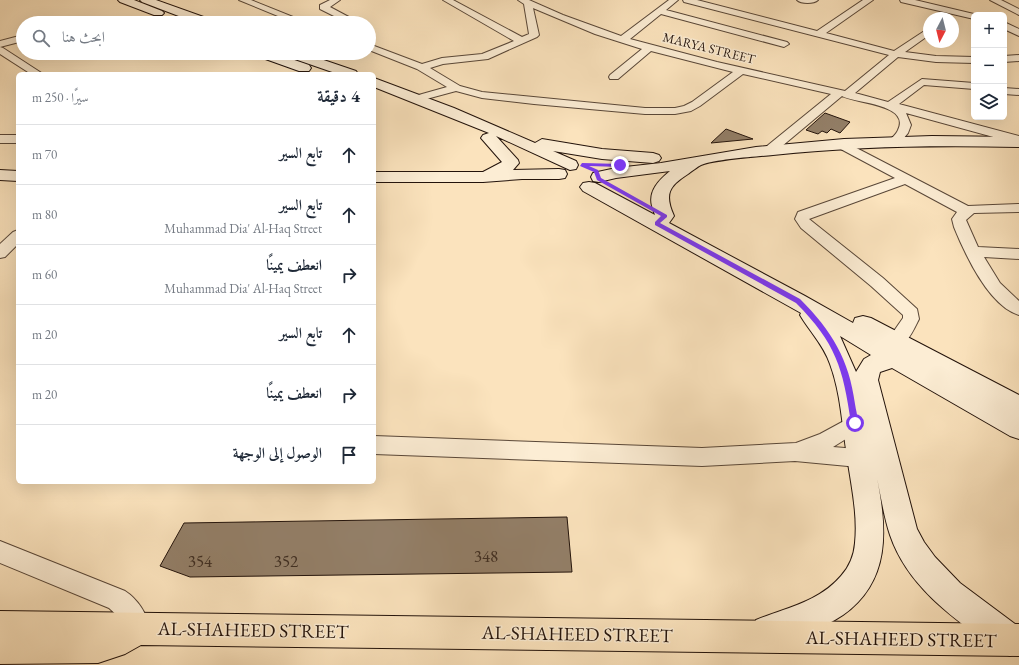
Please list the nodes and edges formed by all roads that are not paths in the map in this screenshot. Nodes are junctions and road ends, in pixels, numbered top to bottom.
1 (124, 0) edge
2 (146, 0) edge
3 (243, 0) edge
4 (336, 0) edge
5 (447, 0) edge
6 (674, 0) edge
7 (687, 0) edge
8 (801, 0) edge
9 (814, 0) edge
10 (869, 0) edge
11 (904, 0) edge
12 (994, 0) edge
13 (525, 2) edge
14 (659, 11) junction
15 (1019, 12) edge
16 (971, 15) edge
17 (165, 16) edge
18 (189, 16) edge
19 (285, 16) edge
20 (341, 16) edge
21 (1019, 21) edge
22 (1007, 23) edge
23 (1007, 26) edge
24 (1019, 32) edge
25 (818, 34) junction
26 (923, 36) edge
27 (16, 40) edge
28 (622, 40) junction
29 (522, 42) junction
30 (0, 44) edge
31 (784, 44) dead end
32 (649, 48) junction
33 (376, 49) edge
34 (0, 50) edge
35 (896, 54) junction
36 (1019, 58) edge
37 (1007, 59) edge
38 (282, 60) edge
39 (311, 60) edge
40 (949, 60) junction
41 (971, 60) edge
42 (421, 67) junction
43 (741, 70) junction
44 (35, 72) edge
45 (316, 72) edge
46 (345, 72) edge
47 (614, 77) dead end
48 (376, 83) edge
49 (973, 84) edge
50 (971, 85) edge
51 (456, 88) junction
52 (1007, 91) edge
53 (1019, 92) edge
54 (376, 93) edge
55 (843, 94) junction
56 (419, 98) junction
57 (892, 107) junction
58 (511, 136) junction
59 (489, 138) junction
60 (0, 139) edge
61 (16, 139) edge
62 (1019, 141) edge
63 (894, 142) junction
64 (841, 144) junction
65 (771, 149) junction
66 (702, 158) junction
67 (0, 175) edge
68 (16, 176) edge
69 (376, 177) edge
70 (483, 177) junction
71 (576, 177) junction
72 (905, 179) junction
73 (1019, 208) edge
74 (966, 211) junction
75 (661, 220) junction
76 (10, 238) edge
77 (974, 252) junction
78 (0, 253) edge
79 (1019, 254) edge
80 (798, 301) junction
81 (1019, 309) edge
82 (896, 350) junction
83 (1019, 407) edge
84 (855, 423) junction
85 (1019, 428) edge
86 (376, 445) edge
87 (795, 452) junction
88 (872, 460) junction
89 (0, 552) edge
90 (0, 627) edge
91 (136, 629) junction
92 (749, 637) junction
93 (1014, 640) edge
94 (0, 648) edge

1 - 17 main road
2 - 18 main road
3 - 19 street
4 - 20 street
5 - 29 street
6 - 14 street
7 - 25 street
8 - 9 street
10 - 25 street
11 - 16 street
12 - 15 street
13 - 28 street, MARYA STREET
13 - 29 street
14 - 28 street
14 - 31 street
21 - 22 street
23 - 24 street
25 - 35 street
26 - 35 street
27 - 30 street
28 - 32 street, MARYA STREET
29 - 42 street
32 - 43 street, MARYA STREET
32 - 47 street
33 - 42 street
34 - 44 street
35 - 40 street
35 - 55 street
36 - 37 street
38 - 45 main road
39 - 46 main road
40 - 41 street
40 - 49 street
42 - 51 street
43 - 51 street
43 - 55 street, MARYA STREET
48 - 56 main road
50 - 57 street
51 - 56 street
52 - 53 street
54 - 59 main road
55 - 57 street, MARYA STREET
55 - 65 street
56 - 58 main road
57 - 62 street, MARYA STREET
57 - 63 street
58 - 66 main road
58 - 71 main road
59 - 70 main road
59 - 71 main road
60 - 61 street
62 - 63 main road
63 - 64 main road
64 - 65 main road
64 - 72 street
65 - 66 main road
66 - 71 main road
66 - 75 main road
67 - 68 main road
69 - 70 main road
70 - 71 main road
71 - 75 main road
72 - 74 street
72 - 82 street
73 - 74 street
74 - 77 street
75 - 80 main road
75 - 82 main road
76 - 78 street
77 - 79 street
77 - 81 street
80 - 82 main road
80 - 84 main road
82 - 83 main road
82 - 85 main road
82 - 88 main road
84 - 87 street
84 - 88 main road
86 - 87 street
87 - 88 street
88 - 92 main road
88 - 93 main road
89 - 91 street
90 - 91 highway, AL-SHAHEED STREET
91 - 92 highway, AL-SHAHEED STREET
91 - 94 highway, AL-SHAHEED STREET
92 - 93 highway, AL-SHAHEED STREET

